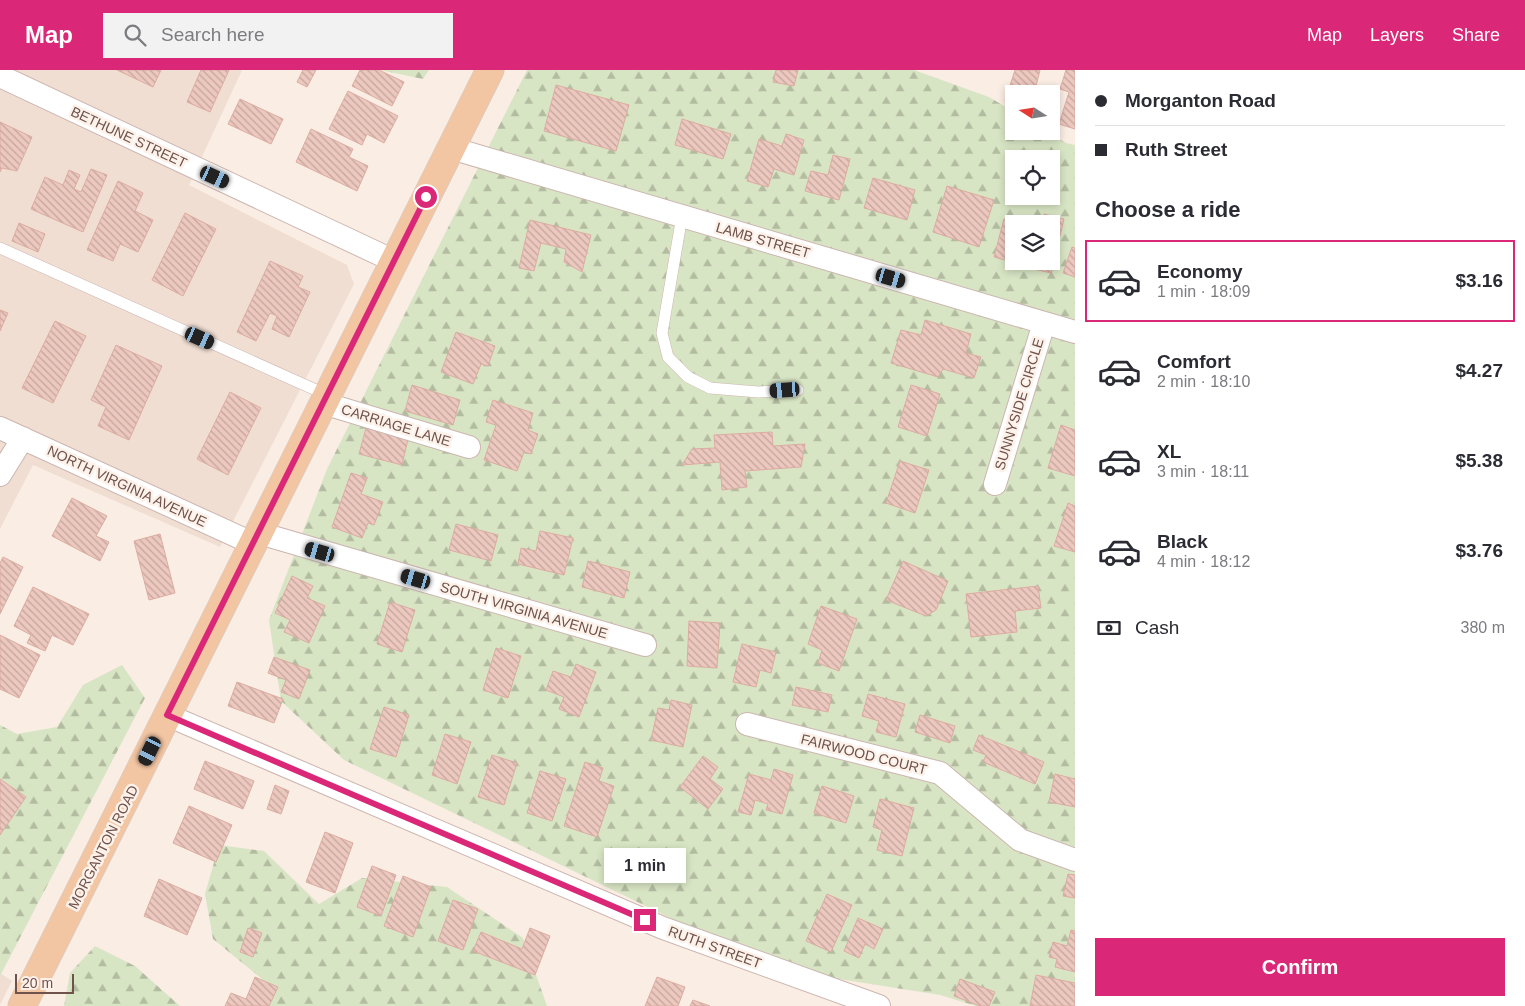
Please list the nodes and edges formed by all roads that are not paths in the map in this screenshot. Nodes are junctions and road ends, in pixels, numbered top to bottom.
1 (490, 70) edge
2 (0, 76) edge
3 (451, 148) junction
4 (682, 216) junction
5 (0, 248) edge
6 (394, 261) junction
7 (1044, 323) junction
8 (1075, 332) edge
9 (798, 390) dead end
10 (325, 399) junction
11 (0, 428) edge
12 (23, 438) junction
13 (469, 447) dead end
14 (0, 475) edge
15 (995, 484) dead end
16 (256, 538) junction
17 (645, 645) dead end
18 (167, 715) junction
19 (746, 724) dead end
20 (1075, 860) edge
21 (22, 1006) edge
22 (879, 1006) edge

1 - 3 main road, MORGANTON ROAD
2 - 6 street, BETHUNE STREET
3 - 4 street, LAMB STREET
3 - 6 main road, MORGANTON ROAD
4 - 7 street, LAMB STREET
4 - 9 lane
5 - 10 lane
6 - 10 main road, MORGANTON ROAD
7 - 8 street, LAMB STREET
7 - 15 street, SUNNYSIDE CIRCLE
10 - 13 street, CARRIAGE LANE
10 - 16 main road, MORGANTON ROAD
11 - 12 street, NORTH VIRGINIA AVENUE
12 - 14 street
12 - 16 street, NORTH VIRGINIA AVENUE
16 - 17 street, SOUTH VIRGINIA AVENUE
16 - 18 main road, MORGANTON ROAD
18 - 21 main road, MORGANTON ROAD
18 - 22 street, RUTH STREET
19 - 20 street, FAIRWOOD COURT

